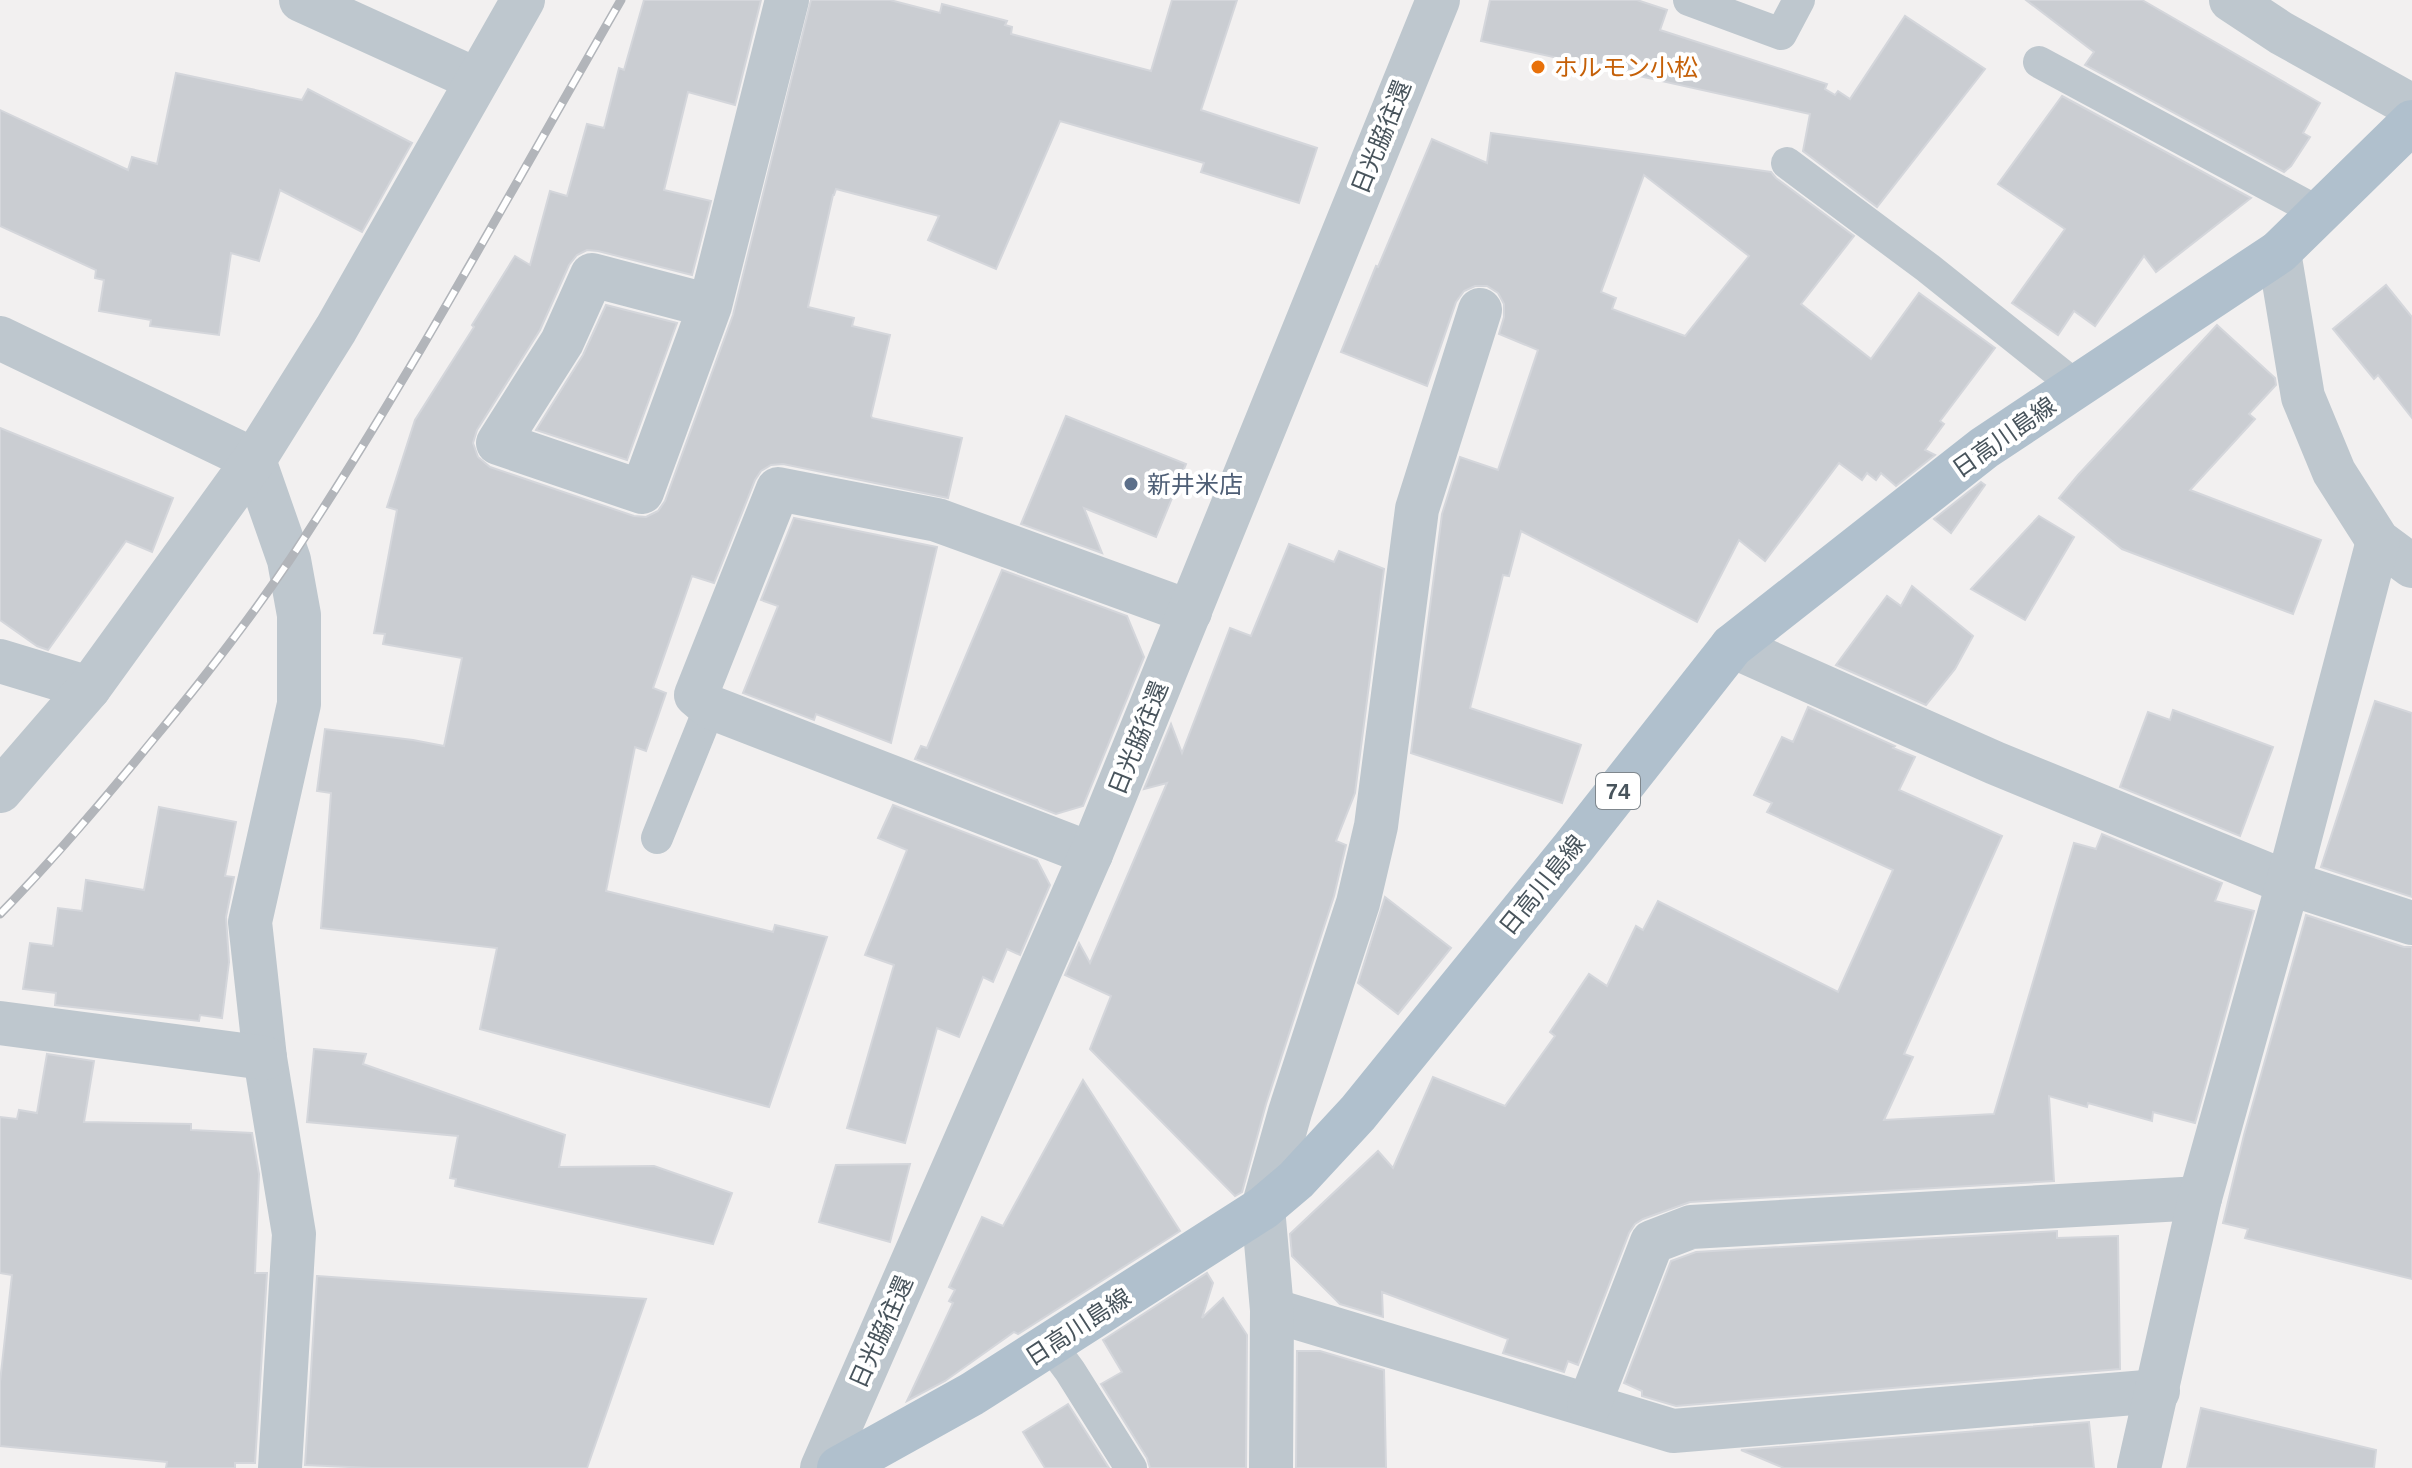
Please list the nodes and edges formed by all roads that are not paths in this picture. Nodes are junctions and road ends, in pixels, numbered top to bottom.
1 (301, 0) edge
2 (523, 0) edge
3 (787, 0) edge
4 (1438, 0) edge
5 (1689, 0) edge
6 (1799, 0) edge
7 (2231, 0) edge
8 (2039, 62) dead end
9 (477, 80) junction
10 (2412, 106) edge
11 (2412, 122) edge
12 (1787, 163) dead end
13 (2320, 213) junction
14 (2279, 252) junction
15 (710, 306) junction
16 (1480, 310) dead end
17 (0, 338) edge
18 (2077, 387) junction
19 (254, 460) junction
20 (2395, 554) edge
21 (1190, 612) junction
22 (1732, 646) junction
23 (0, 661) edge
24 (89, 688) junction
25 (710, 707) junction
26 (0, 791) edge
27 (657, 838) dead end
28 (1091, 854) junction
29 (2288, 883) junction
30 (2412, 923) edge
31 (0, 1023) edge
32 (265, 1058) junction
33 (2200, 1198) junction
34 (1263, 1208) junction
35 (1272, 1310) junction
36 (1050, 1344) junction
37 (2158, 1391) junction
38 (1589, 1405) junction
39 (280, 1468) edge
40 (822, 1468) edge
41 (839, 1468) edge
42 (1131, 1468) edge
43 (1271, 1468) edge
44 (2139, 1468) edge

1 - 9 street
2 - 9 street
3 - 15 street
4 - 21 street, 日光脇往還
5 - 6 lane
7 - 10 street
8 - 13 lane
9 - 19 street
11 - 13 main road, 日高川島線 / 74
12 - 18 lane
13 - 14 main road, 日高川島線 / 74
14 - 18 main road, 日高川島線 / 74
14 - 20 street
15 - 15 street
16 - 34 street
17 - 19 street
18 - 22 main road, 日高川島線 / 74
19 - 24 street
19 - 32 street
20 - 29 street
21 - 25 street
21 - 28 street, 日光脇往還
22 - 29 street
22 - 34 main road, 日高川島線 / 74
23 - 24 street
24 - 26 street
25 - 27 lane
25 - 28 street
28 - 40 street, 日光脇往還
29 - 30 street
29 - 33 street
31 - 32 street
32 - 39 street
33 - 37 street
33 - 38 street
34 - 35 street
34 - 36 main road, 日高川島線 / 74
35 - 38 street
35 - 43 street
36 - 41 main road, 日高川島線 / 74
36 - 42 lane
37 - 38 street
37 - 44 street

